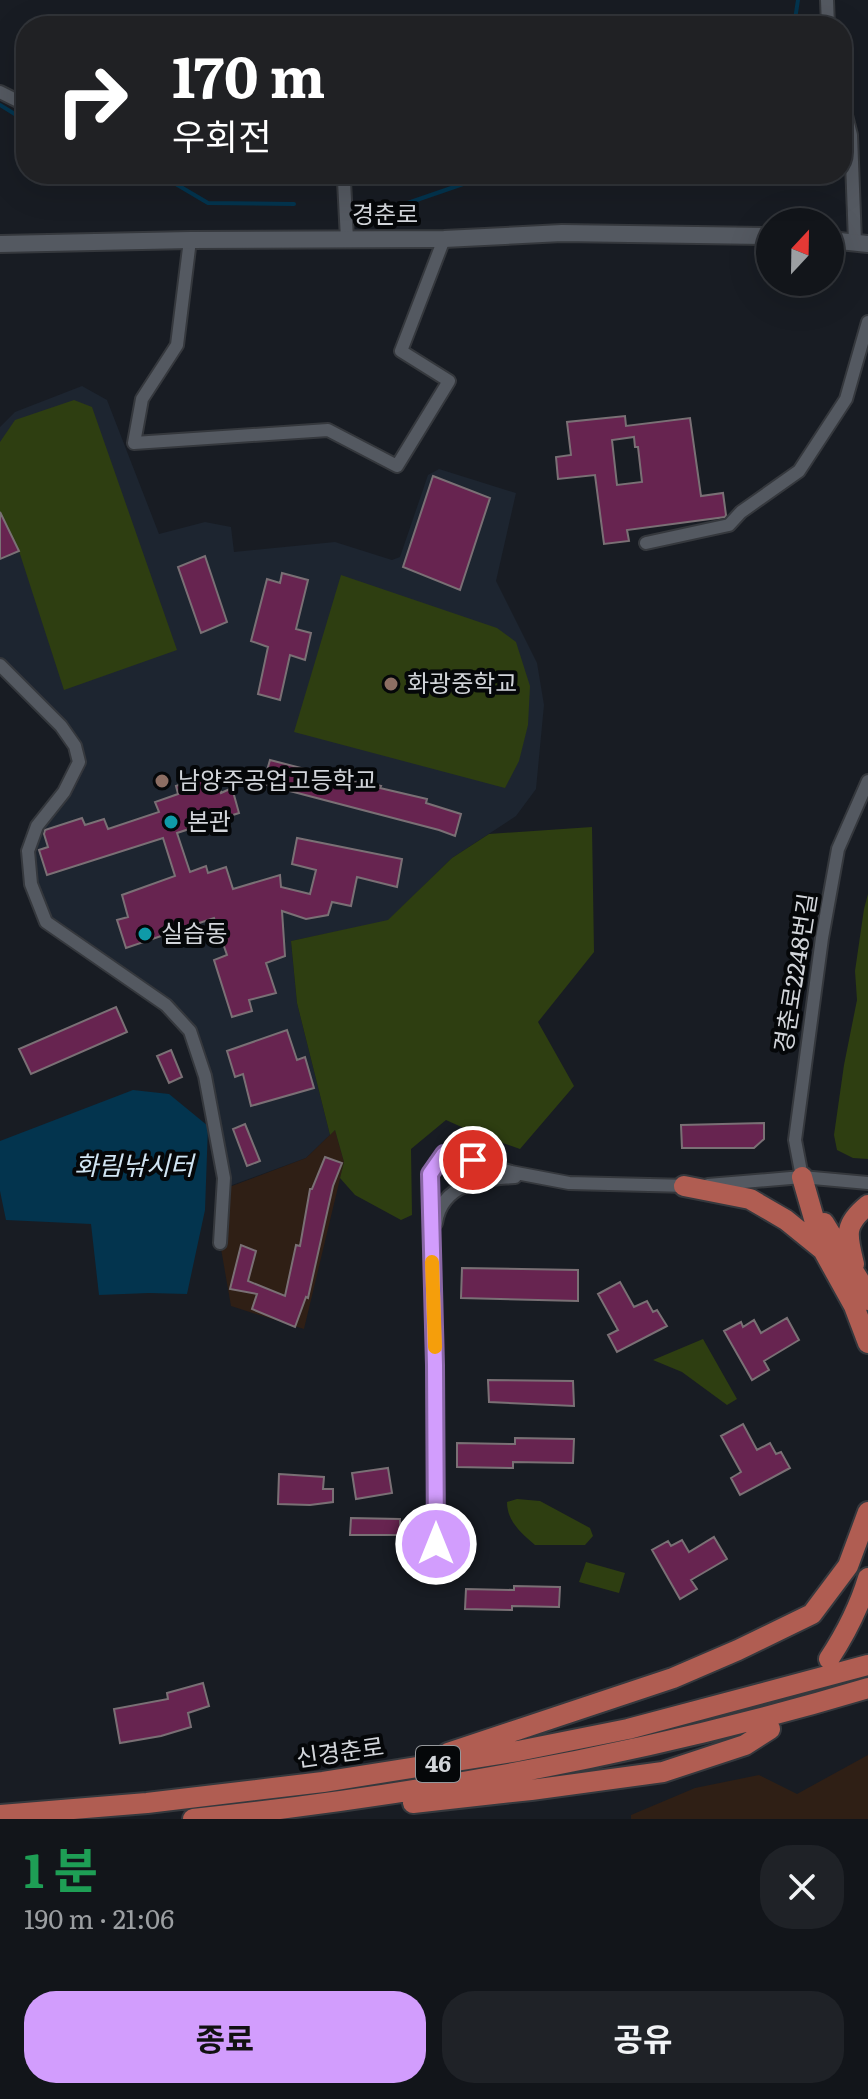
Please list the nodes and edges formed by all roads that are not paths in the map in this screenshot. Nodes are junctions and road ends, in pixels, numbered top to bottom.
1 (852, 145) edge
2 (344, 184) edge
3 (756, 236) edge
4 (347, 239) junction
5 (444, 239) junction
6 (190, 240) junction
7 (862, 243) edge
8 (0, 244) edge
9 (868, 322) edge
10 (646, 543) dead end
11 (0, 665) edge
12 (868, 781) edge
13 (529, 1176) junction
14 (802, 1177) junction
15 (868, 1183) edge
16 (684, 1186) junction
17 (868, 1205) edge
18 (220, 1243) dead end
19 (823, 1250) junction
20 (432, 1254) junction
21 (859, 1280) junction
22 (868, 1300) edge
23 (868, 1343) edge
24 (868, 1512) edge
25 (436, 1550) dead end
26 (868, 1578) edge
27 (829, 1659) dead end
28 (868, 1665) edge
29 (868, 1688) edge
30 (770, 1729) dead end
31 (389, 1773) junction
32 (318, 1805) junction
33 (0, 1815) edge
34 (193, 1819) edge

1 - 7 street
2 - 4 street
3 - 5 street, 경춘로
4 - 5 street, 경춘로
4 - 6 street, 경춘로
5 - 6 street
6 - 8 street, 경춘로
9 - 10 street
11 - 18 street
12 - 14 street, 경춘로2248번길
13 - 16 street
13 - 20 street
13 - 20 street
14 - 15 street
14 - 16 street
14 - 19 highway
14 - 21 highway
16 - 19 highway
17 - 21 highway
19 - 23 highway
20 - 25 street
21 - 22 highway
24 - 31 highway
26 - 27 highway
28 - 31 highway, 신경춘로 / 46
29 - 32 highway, 신경춘로 / 46
30 - 32 highway
31 - 33 highway, 신경춘로 / 46
32 - 34 highway, 신경춘로 / 46

